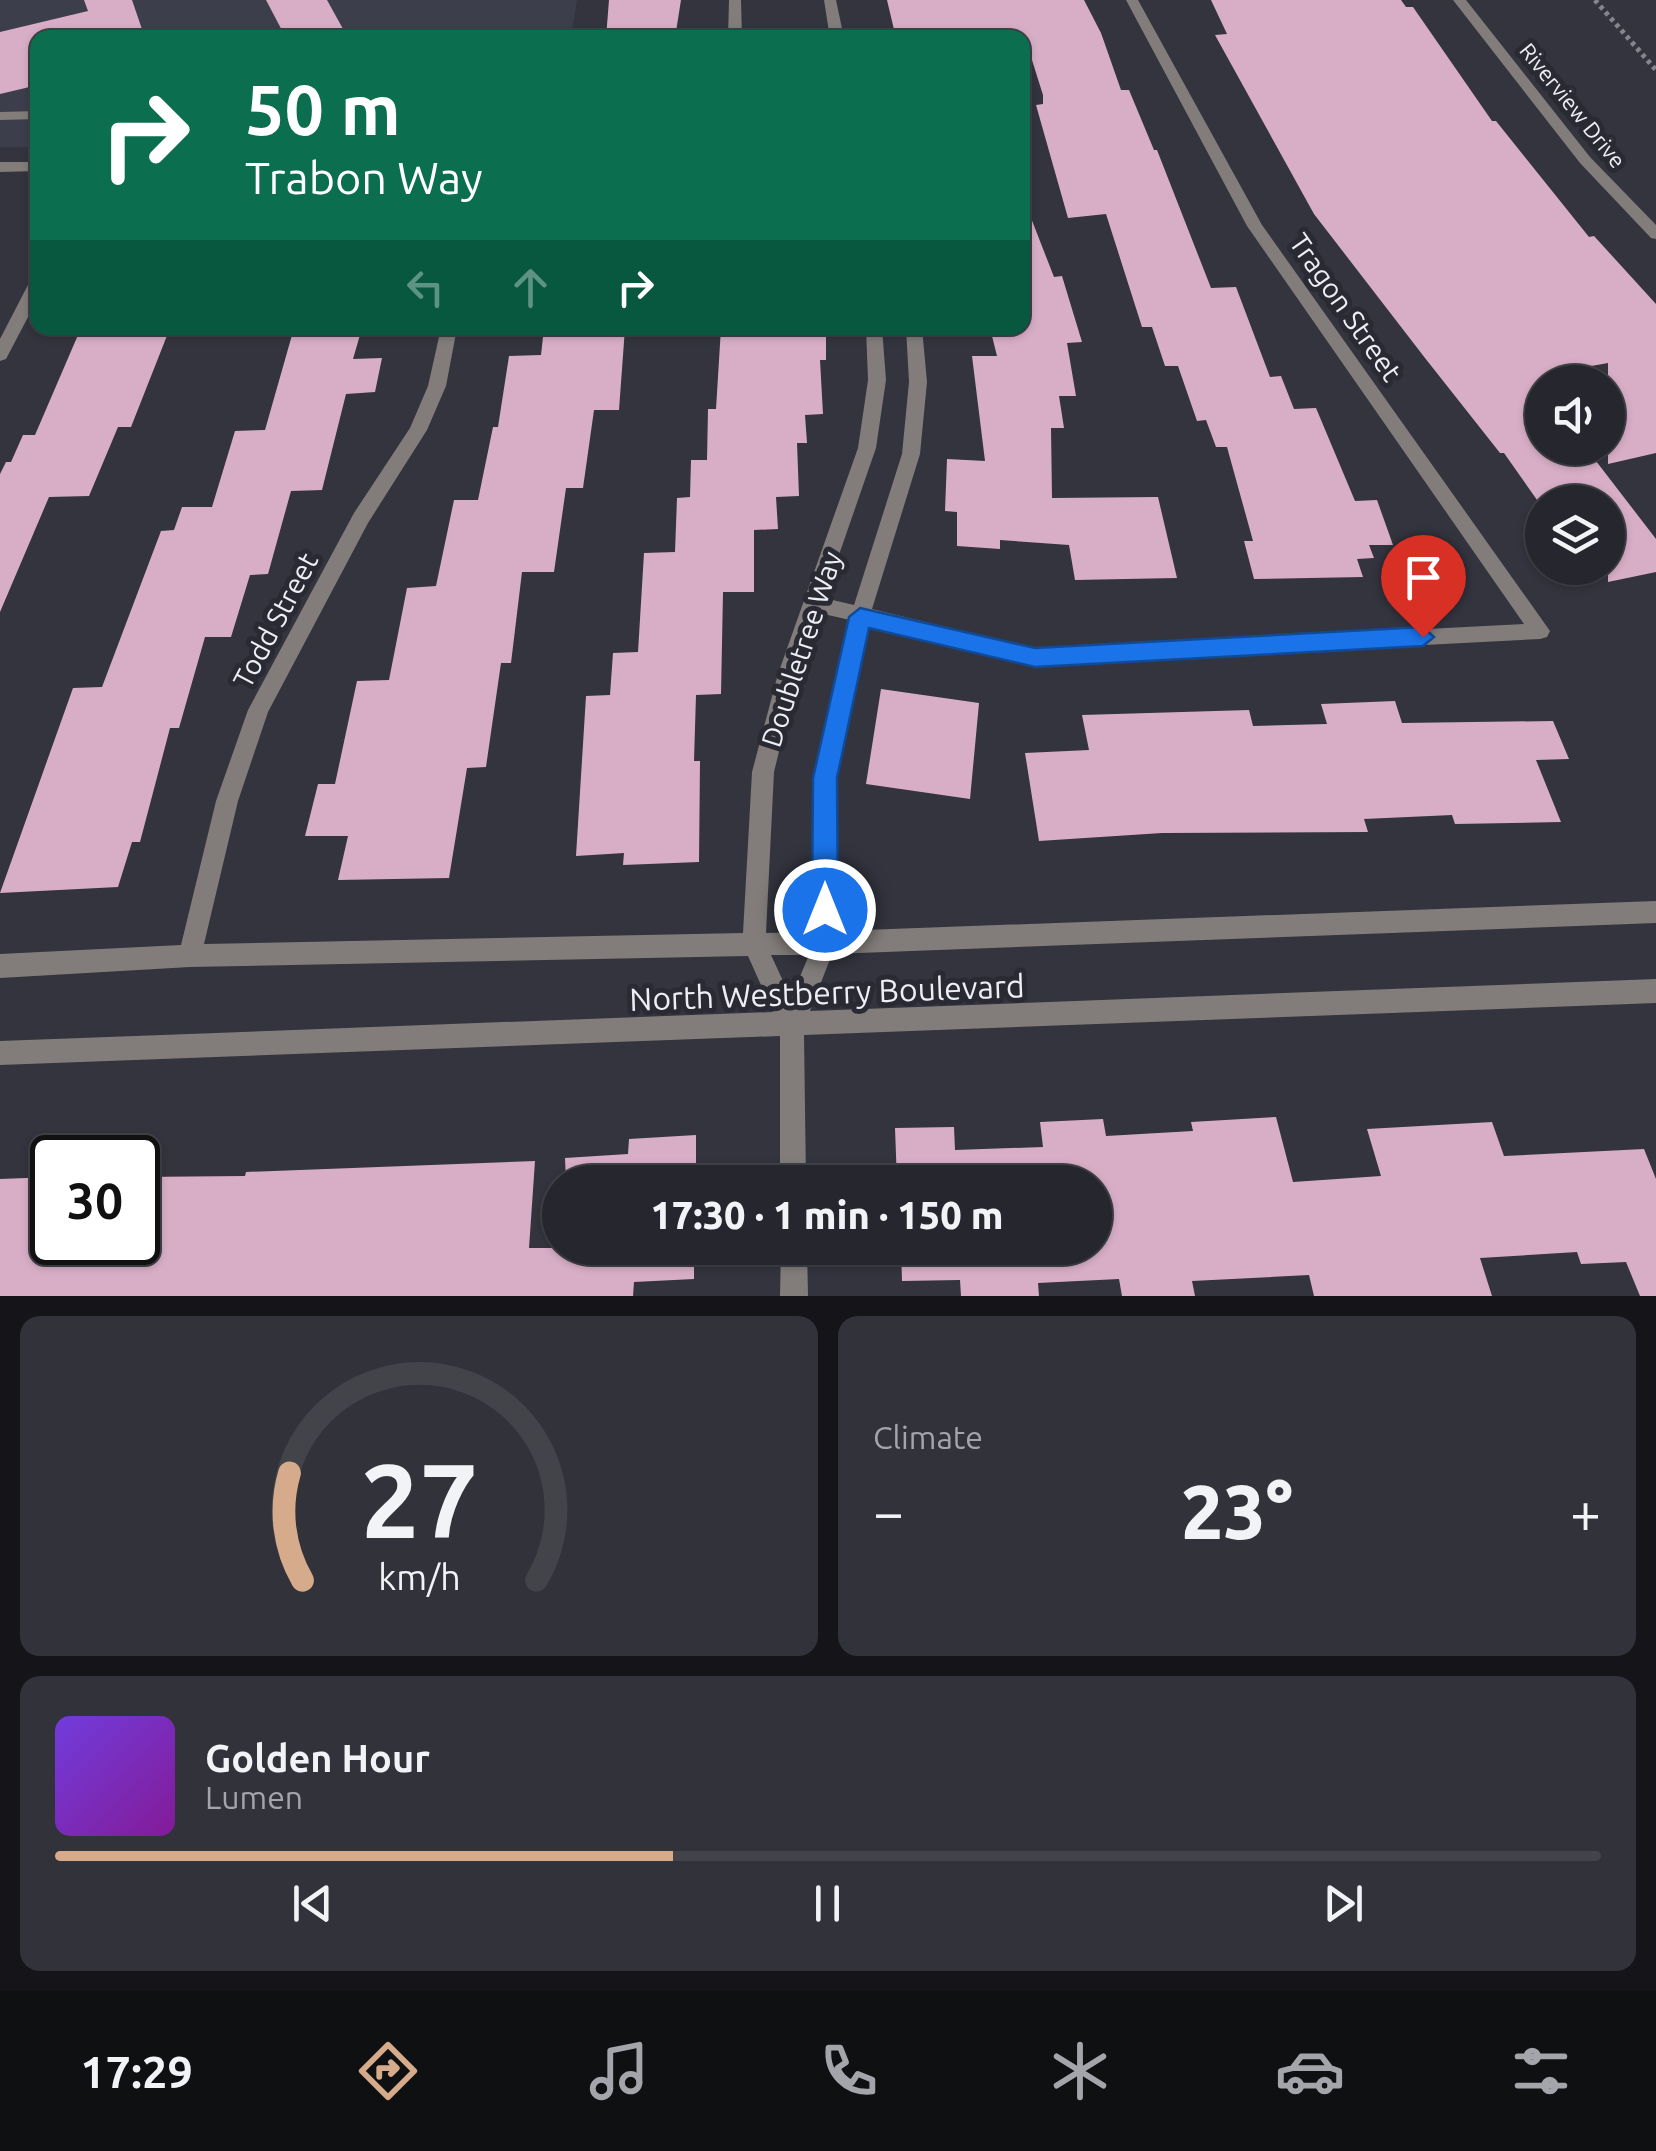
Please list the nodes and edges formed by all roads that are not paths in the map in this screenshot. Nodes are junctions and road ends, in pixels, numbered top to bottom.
1 (736, 0) edge
2 (830, 0) edge
3 (1132, 0) edge
4 (1459, 0) edge
5 (735, 30) edge
6 (836, 30) edge
7 (30, 115) edge
8 (0, 116) edge
9 (30, 166) edge
10 (0, 167) edge
11 (1656, 234) edge
12 (30, 297) edge
13 (448, 335) edge
14 (874, 335) edge
15 (915, 335) edge
16 (0, 355) edge
17 (813, 603) junction
18 (860, 617) junction
19 (1656, 912) edge
20 (826, 943) junction
21 (754, 944) junction
22 (190, 956) junction
23 (0, 966) edge
24 (1656, 991) edge
25 (792, 1026) junction
26 (0, 1054) edge
27 (793, 1165) edge
28 (794, 1265) edge
29 (794, 1296) edge

1 - 5 street
2 - 6 street
3 - 18 street, Tragon Street
4 - 11 street, Riverview Drive
7 - 8 street
9 - 10 street
12 - 16 street
13 - 22 street, Todd Street
14 - 17 street, Doubletree Way
15 - 18 street, Doubletree Way
17 - 18 street
17 - 21 street, Doubletree Way
18 - 20 street, Doubletree Way
19 - 20 street, North Westberry Boulevard
20 - 21 street, North Westberry Boulevard
20 - 25 street, Doubletree Way
21 - 22 street, North Westberry Boulevard
21 - 25 street, Doubletree Way
22 - 23 street, North Westberry Boulevard
24 - 25 street, North Westberry Boulevard
25 - 26 street, North Westberry Boulevard
25 - 27 street, Doubletree Way
28 - 29 street

